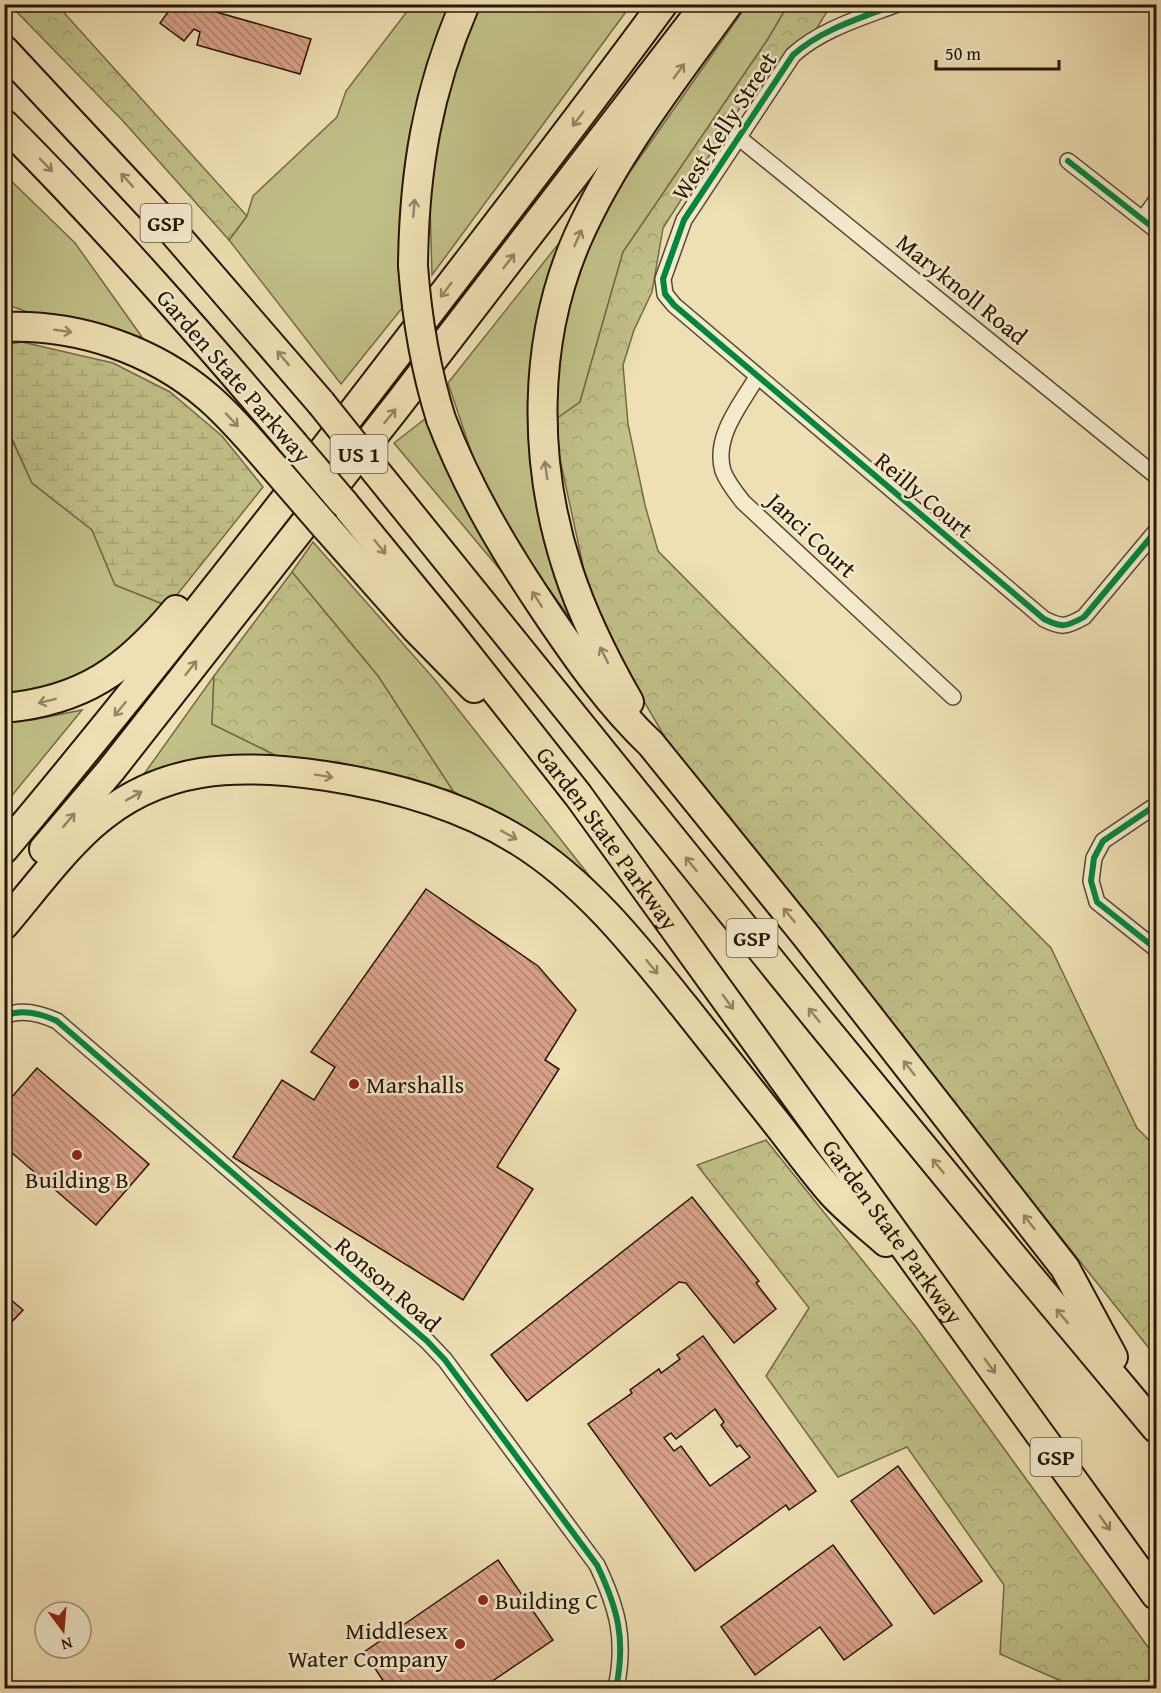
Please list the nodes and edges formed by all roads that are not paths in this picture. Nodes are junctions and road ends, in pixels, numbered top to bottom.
1 (465, 4) edge
2 (654, 4) edge
3 (663, 4) edge
4 (706, 4) edge
5 (728, 4) edge
6 (897, 4) edge
7 (4, 50) edge
8 (602, 87) junction
9 (4, 124) edge
10 (738, 137) junction
11 (1068, 161) dead end
12 (1156, 201) edge
13 (1143, 219) junction
14 (1156, 230) edge
15 (665, 294) joint
16 (4, 327) edge
17 (757, 377) junction
18 (1156, 476) edge
19 (282, 506) junction
20 (1156, 531) edge
21 (953, 697) dead end
22 (4, 708) edge
23 (651, 744) junction
24 (578, 795) junction
25 (1156, 805) edge
26 (4, 849) edge
27 (4, 897) edge
28 (4, 925) edge
29 (1156, 950) edge
30 (4, 1016) edge
31 (928, 1280) junction
32 (1149, 1418) edge
33 (1156, 1595) edge
34 (616, 1689) edge

23 -> 1 highway, bridge
2 - 8 highway
3 - 8 highway, US 1
27 -> 4 highway, US 1
23 -> 5 highway
6 - 10 street, West Kelly Street
32 -> 7 highway, Garden State Parkway / GSP, bridge
8 -> 19 highway, US 1
9 -> 24 highway, Garden State Parkway / GSP, bridge
10 - 15 street, West Kelly Street
10 - 18 street, Maryknoll Road
11 - 13 street
12 - 13 street
13 - 14 street
15 - 17 street, Reilly Court
16 -> 24 highway, bridge
17 - 20 street, Reilly Court
17 - 21 street, Janci Court
19 -> 22 highway
19 -> 26 highway, US 1
32 -> 23 highway
24 -> 31 highway, Garden State Parkway / GSP
25 - 29 street
28 -> 31 highway
30 - 34 street, Ronson Road
31 -> 33 highway, Garden State Parkway / GSP

